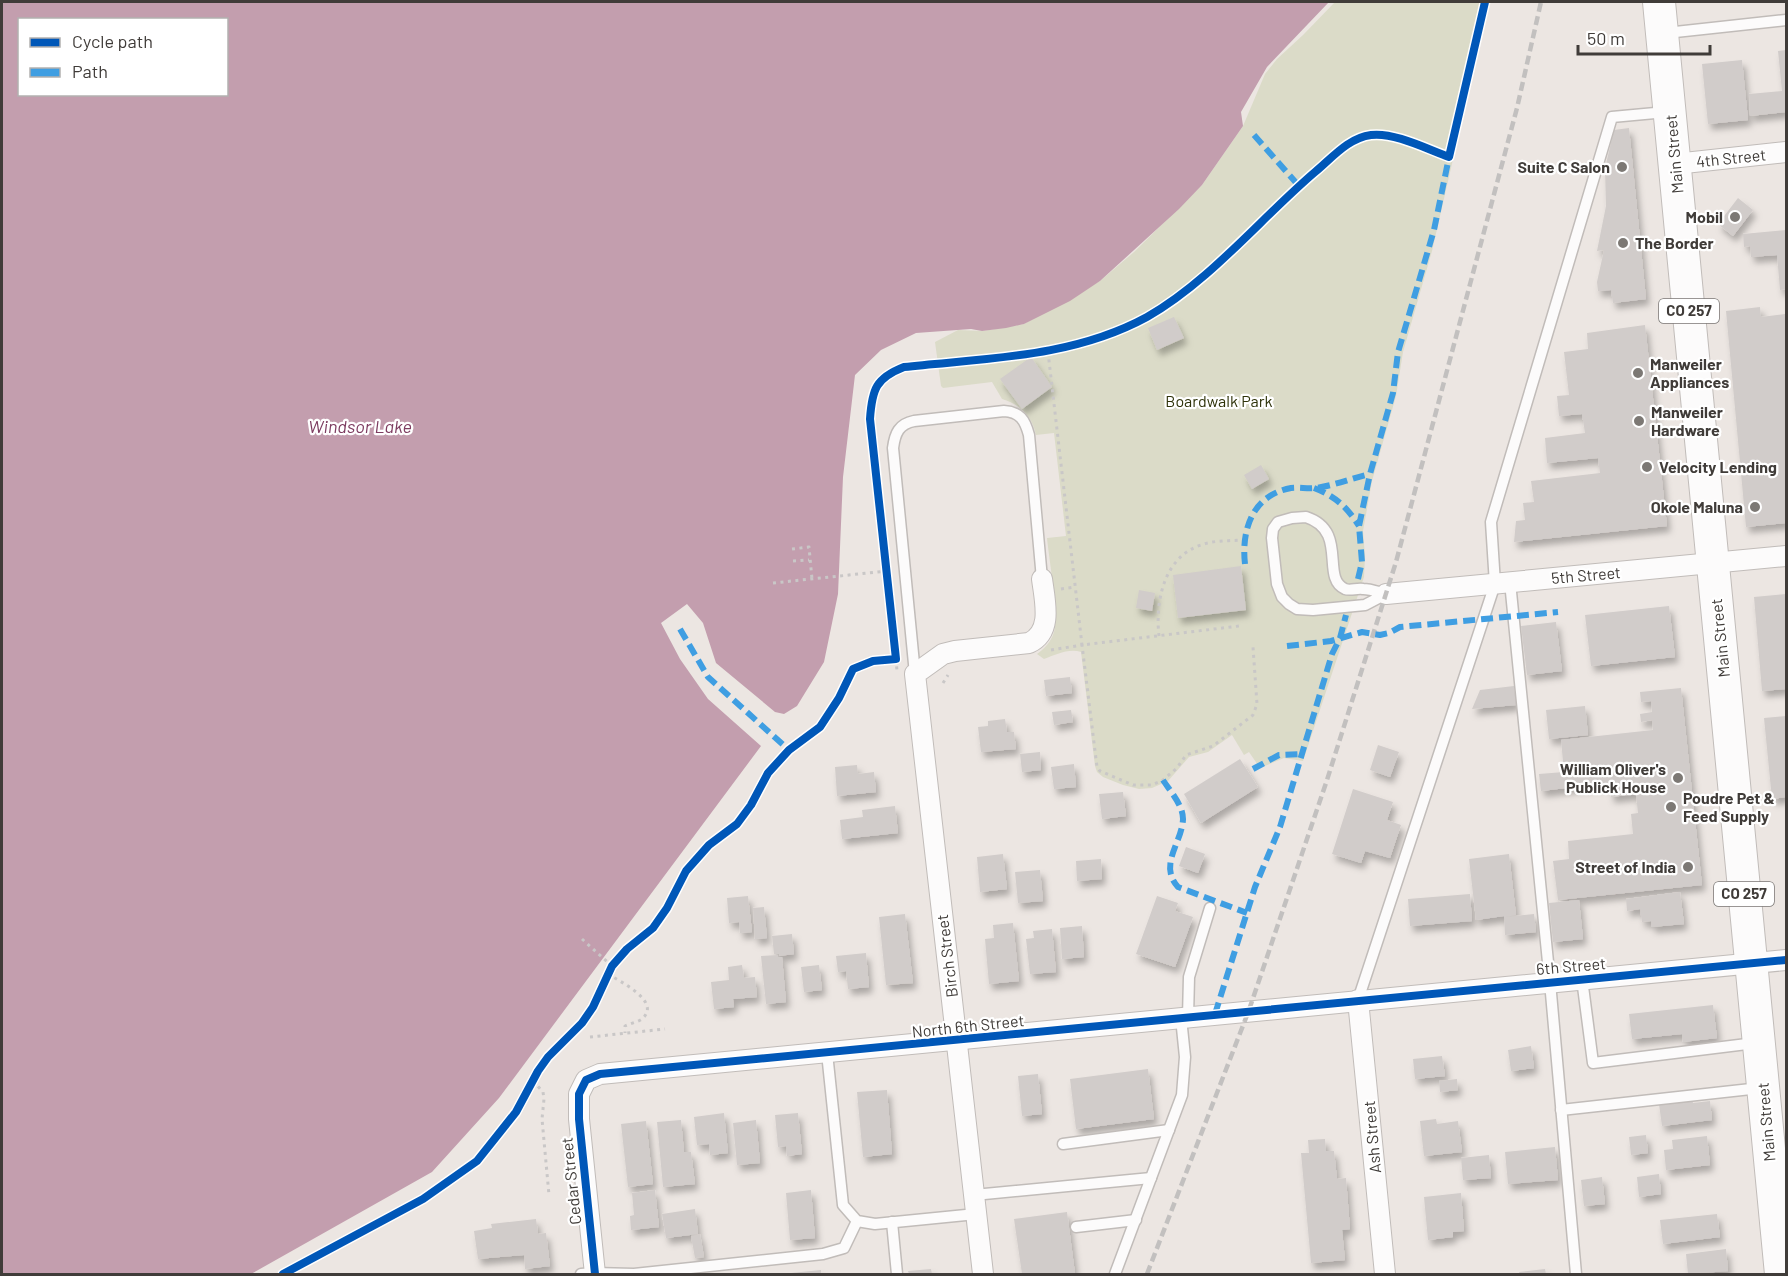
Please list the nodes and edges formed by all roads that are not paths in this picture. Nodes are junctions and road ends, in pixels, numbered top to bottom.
1 (1659, 2) edge
2 (1786, 20) edge
3 (1662, 33) junction
4 (1670, 111) junction
5 (1786, 152) edge
6 (1675, 164) junction
7 (1786, 556) edge
8 (1713, 563) junction
9 (1042, 579) joint
10 (1502, 583) junction
11 (1386, 594) junction
12 (915, 674) junction
13 (1210, 908) dead end
14 (1786, 960) edge
15 (1751, 963) junction
16 (1582, 979) junction
17 (1550, 982) junction
18 (1358, 1000) junction
19 (1185, 1017) junction
20 (957, 1042) junction
21 (1758, 1043) junction
22 (827, 1053) junction
23 (584, 1085) joint
24 (1763, 1088) junction
25 (1561, 1110) junction
26 (1169, 1130) junction
27 (1063, 1144) dead end
28 (1151, 1178) junction
29 (975, 1205) junction
30 (1136, 1220) junction
31 (857, 1221) junction
32 (892, 1222) junction
33 (1076, 1227) dead end
34 (1782, 1238) edge
35 (590, 1274) edge
36 (897, 1275) edge
37 (982, 1275) edge
38 (1115, 1275) edge
39 (1385, 1275) edge
40 (1576, 1275) edge
41 (1780, 1275) edge

1 - 3 main road, Main Street / CO 257
2 - 3 lane
3 - 4 main road, Main Street / CO 257
4 - 6 main road, Main Street / CO 257
4 - 10 lane
5 - 6 street, 4th Street
6 - 8 main road, Main Street / CO 257
7 - 8 street, 5th Street
8 - 10 street, 5th Street
8 - 15 main road, Main Street / CO 257
9 - 12 street
9 - 12 lane
10 - 11 street, 5th Street
10 - 17 lane
10 - 18 lane
11 - 11 lane
12 - 20 street, Birch Street
13 - 19 lane
14 - 15 street, 6th Street
15 - 16 street, 6th Street
15 - 21 main road, Main Street / CO 257
16 - 17 street, 6th Street
16 - 21 lane
17 - 18 street, 6th Street
17 - 25 lane
18 - 19 street, North 6th Street
18 - 39 street, Ash Street
19 - 20 street, North 6th Street
19 - 26 lane
20 - 22 street, North 6th Street
20 - 29 street, Birch Street
21 - 24 main road, Main Street / CO 257
22 - 23 street, North 6th Street
22 - 31 lane
23 - 35 street, Cedar Street
24 - 25 lane
24 - 34 main road, Main Street / CO 257
25 - 40 lane
26 - 27 lane
26 - 28 lane
28 - 29 lane
28 - 30 lane
29 - 32 lane
29 - 37 street, Birch Street
30 - 33 lane
30 - 38 lane
31 - 32 lane
31 - 35 lane
32 - 36 lane
34 - 41 main road, Main Street / CO 257

